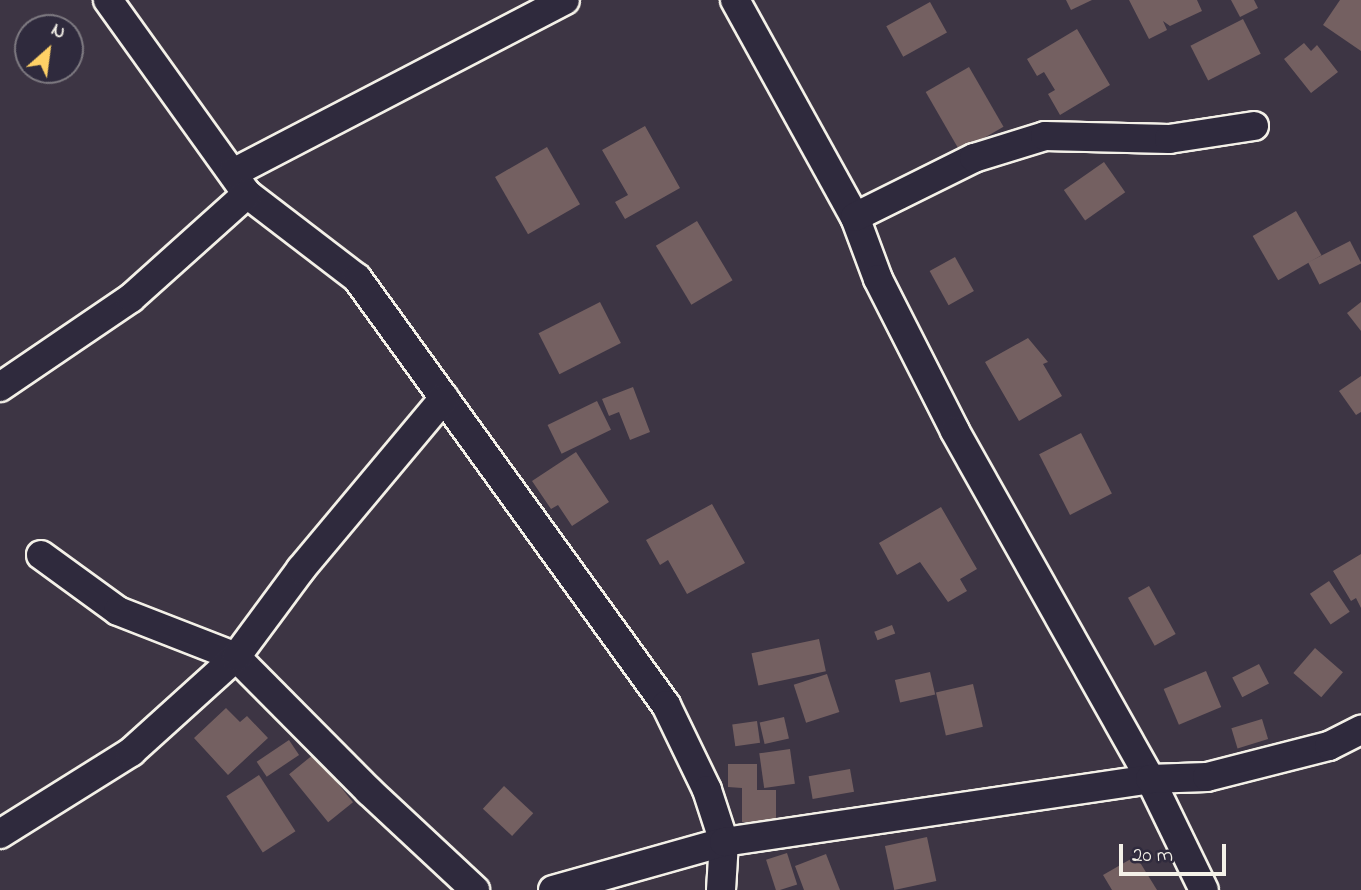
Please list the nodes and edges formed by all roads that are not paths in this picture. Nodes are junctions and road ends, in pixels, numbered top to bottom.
1 (108, 0) edge
2 (565, 0) edge
3 (735, 0) edge
4 (1254, 126) dead end
5 (240, 183) junction
6 (855, 217) junction
7 (0, 387) edge
8 (443, 398) junction
9 (41, 555) dead end
10 (236, 657) junction
11 (1361, 730) edge
12 (1150, 779) junction
13 (0, 834) edge
14 (724, 842) junction
15 (475, 890) edge
16 (553, 890) edge
17 (721, 890) edge
18 (1204, 890) edge

1 - 5 street
2 - 5 street
3 - 6 street
4 - 6 street
5 - 7 street
5 - 8 street
6 - 12 street
8 - 10 street
8 - 14 street
9 - 10 street
10 - 13 street
10 - 15 street
11 - 12 street
12 - 14 street
12 - 18 street
14 - 16 street
14 - 17 street

